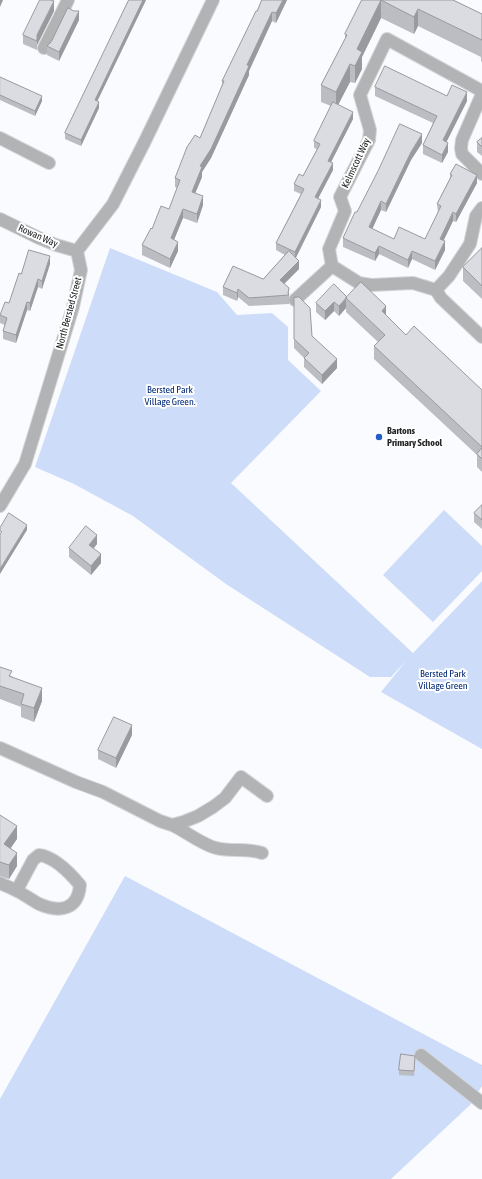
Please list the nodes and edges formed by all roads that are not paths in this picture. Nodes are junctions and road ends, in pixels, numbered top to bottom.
1 (213, 0) edge
2 (62, 3) edge
3 (77, 13) edge
4 (44, 48) dead end
5 (482, 93) edge
6 (0, 138) edge
7 (49, 163) dead end
8 (482, 174) edge
9 (482, 208) edge
10 (1, 222) edge
11 (77, 251) junction
12 (332, 266) junction
13 (436, 290) junction
14 (295, 300) edge
15 (482, 337) edge
16 (0, 506) edge
17 (0, 748) edge
18 (267, 796) dead end
19 (172, 825) junction
20 (262, 853) dead end
21 (0, 883) edge
22 (16, 890) junction
23 (421, 1055) dead end
24 (482, 1103) edge

1 - 11 street
2 - 3 street
2 - 4 street
5 - 8 street, Kelmscott Way
5 - 12 street, Kelmscott Way
6 - 7 street
9 - 13 street
10 - 11 street, Rowan Way
11 - 16 street, North Bersted Street
12 - 13 street
12 - 14 street
13 - 15 street
17 - 19 street
18 - 19 street
19 - 20 street
21 - 22 street
22 - 22 street
23 - 24 street

